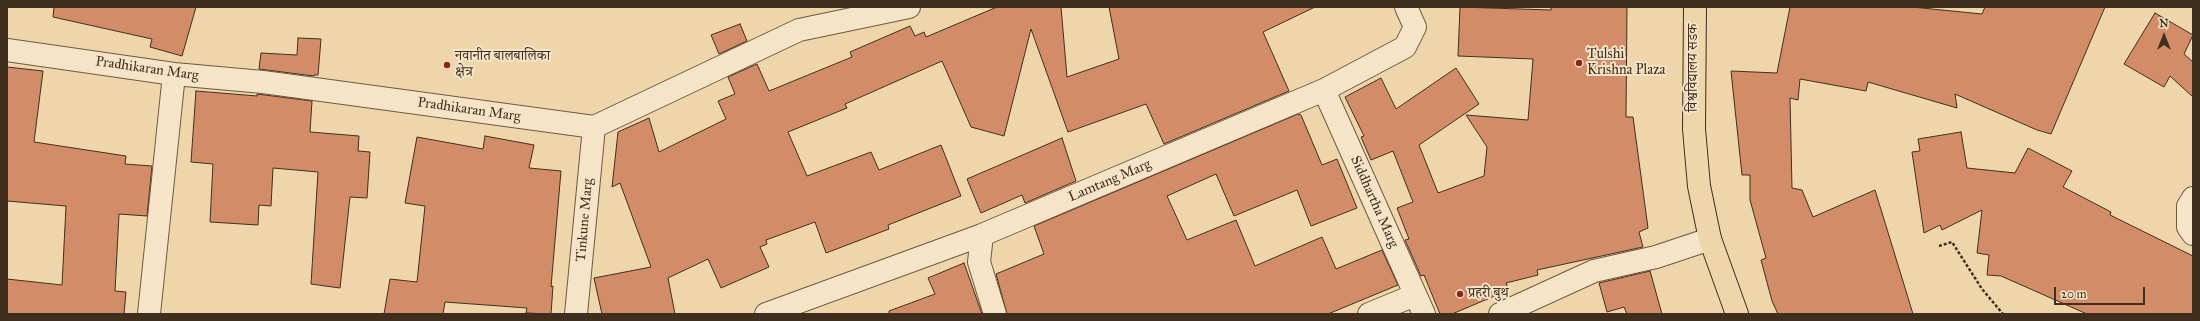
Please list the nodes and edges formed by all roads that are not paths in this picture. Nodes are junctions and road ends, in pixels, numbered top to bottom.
1 (909, 7) edge
2 (1406, 7) edge
3 (1694, 7) edge
4 (7, 50) edge
5 (174, 74) junction
6 (1324, 90) junction
7 (594, 127) junction
8 (2193, 198) edge
9 (2193, 234) edge
10 (982, 235) junction
11 (1710, 239) junction
12 (1420, 304) edge
13 (787, 310) edge
14 (149, 314) edge
15 (576, 314) edge
16 (766, 314) edge
17 (995, 314) edge
18 (1369, 314) edge
19 (1500, 314) edge
20 (1737, 314) edge

1 - 7 street
2 - 6 street, Lamtang Marg
3 - 11 main road, विश्वविद्यालय सडक
4 - 5 street, Pradhikaran Marg
5 - 7 street, Pradhikaran Marg
5 - 14 street
6 - 10 street, Lamtang Marg
6 - 12 street, Siddhartha Marg
7 - 15 street, Tinkune Marg
8 - 9 street
10 - 13 street, Lamtang Marg
10 - 17 street
11 - 19 street
11 - 20 main road, विश्वविद्यालय सडक
12 - 18 street
13 - 16 street, Lamtang Marg

